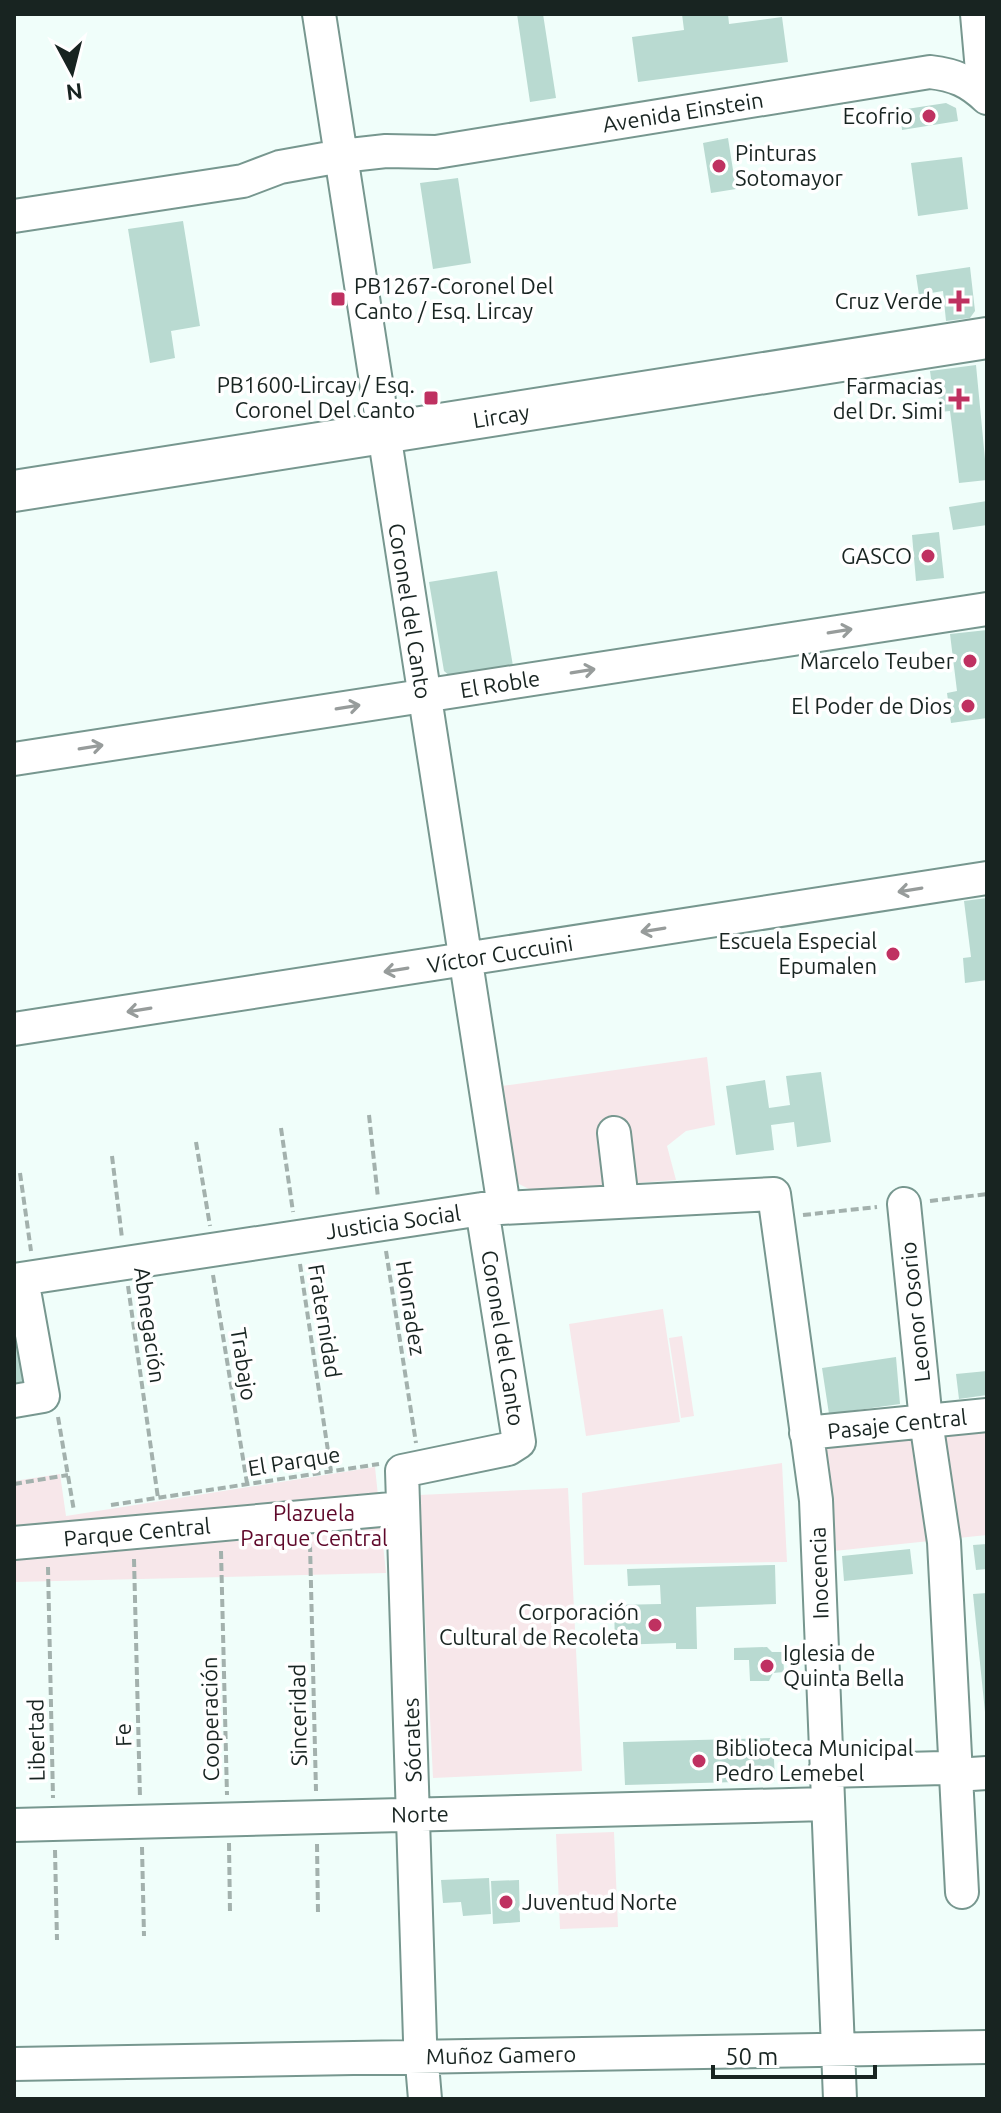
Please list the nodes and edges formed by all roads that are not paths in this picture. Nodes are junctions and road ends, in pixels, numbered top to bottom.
1 (319, 14) edge
2 (982, 23) edge
3 (930, 72) junction
4 (987, 82) edge
5 (987, 98) edge
6 (343, 167) junction
7 (14, 216) edge
8 (987, 338) edge
9 (383, 434) junction
10 (14, 491) edge
11 (987, 609) edge
12 (423, 695) junction
13 (14, 759) edge
14 (987, 878) edge
15 (467, 959) junction
16 (14, 1029) edge
17 (614, 1133) dead end
18 (774, 1194) joint
19 (622, 1201) junction
20 (904, 1204) dead end
21 (493, 1208) junction
22 (18, 1280) edge
23 (14, 1401) edge
24 (987, 1415) edge
25 (926, 1421) junction
26 (806, 1433) junction
27 (404, 1464) joint
28 (403, 1508) junction
29 (14, 1543) edge
30 (825, 1771) junction
31 (972, 1772) edge
32 (827, 1804) junction
33 (414, 1815) junction
34 (14, 1825) edge
35 (962, 1892) dead end
36 (987, 2047) edge
37 (838, 2049) junction
38 (421, 2057) junction
39 (14, 2064) edge
40 (425, 2099) edge
41 (840, 2099) edge

1 - 6 street, Coronel del Canto
2 - 3 street, Avenida Einstein
2 - 4 main road
3 - 5 street, Avenida Einstein
3 - 6 street, Avenida Einstein
6 - 7 street, Avenida Einstein
6 - 9 street, Coronel del Canto
8 - 9 main road, Lircay
9 - 10 main road, Lircay
9 - 12 street, Coronel del Canto
12 -> 11 street, El Roble
13 -> 12 street, El Roble
12 - 15 street, Coronel del Canto
14 -> 15 street, Víctor Cuccuini
15 -> 16 street, Víctor Cuccuini
15 - 21 street, Coronel del Canto
17 - 19 street
18 - 19 street, Justicia Social
18 - 26 street, Inocencia
19 - 21 street, Justicia Social
20 - 25 street, Leonor Osorio
21 - 22 street, Justicia Social
21 - 27 street, Coronel del Canto
22 - 23 street
24 - 25 street, Pasaje Central
25 - 26 street, Pasaje Central
25 - 31 street, Leonor Osorio
26 - 30 street, Inocencia
27 - 28 street, Sócrates
28 - 29 street, Parque Central
28 - 33 street, Sócrates
30 - 31 street
30 - 32 street, Inocencia
31 - 35 street, Leonor Osorio
32 - 33 street, Norte
32 - 37 street, Inocencia
33 - 34 street, Norte
33 - 38 street, Sócrates
36 - 37 street, Muñoz Gamero
37 - 38 street, Muñoz Gamero
37 - 41 street, Inocencia
38 - 39 street, Muñoz Gamero
38 - 40 street, Sócrates

